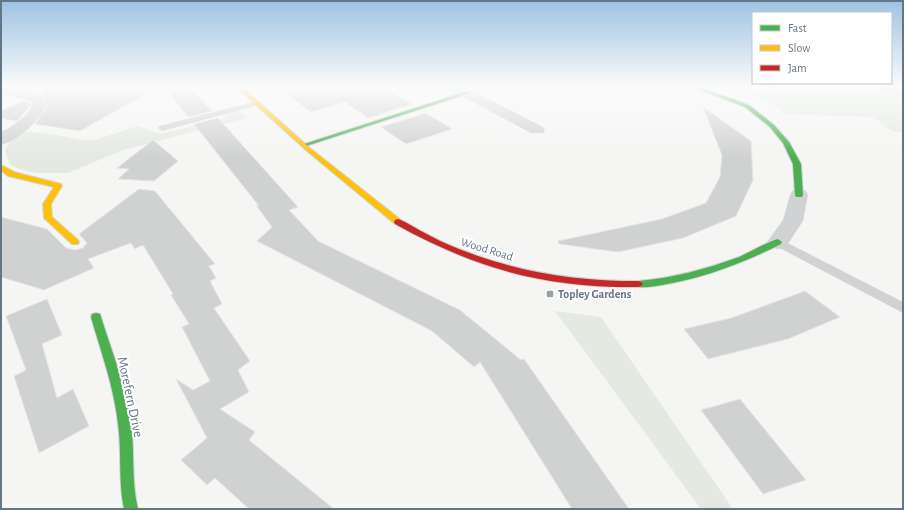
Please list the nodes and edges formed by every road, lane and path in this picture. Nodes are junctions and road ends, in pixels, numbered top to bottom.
1 (38, 110) edge
2 (231, 110) edge
3 (265, 110) edge
4 (411, 110) edge
5 (500, 110) edge
6 (751, 110) edge
7 (162, 128) dead end
8 (537, 130) dead end
9 (1, 140) edge
10 (304, 144) junction
11 (1, 167) edge
12 (799, 195) joint
13 (75, 242) dead end
14 (778, 242) junction
15 (903, 308) edge
16 (96, 317) dead end
17 (131, 509) edge

1 - 9 street
2 - 7 lane
3 - 10 street, Wood Road
4 - 10 street
5 - 8 street
6 - 12 street
10 - 14 street, Wood Road
11 - 13 street
12 - 14 street
14 - 15 lane
16 - 17 street, Morefern Drive

